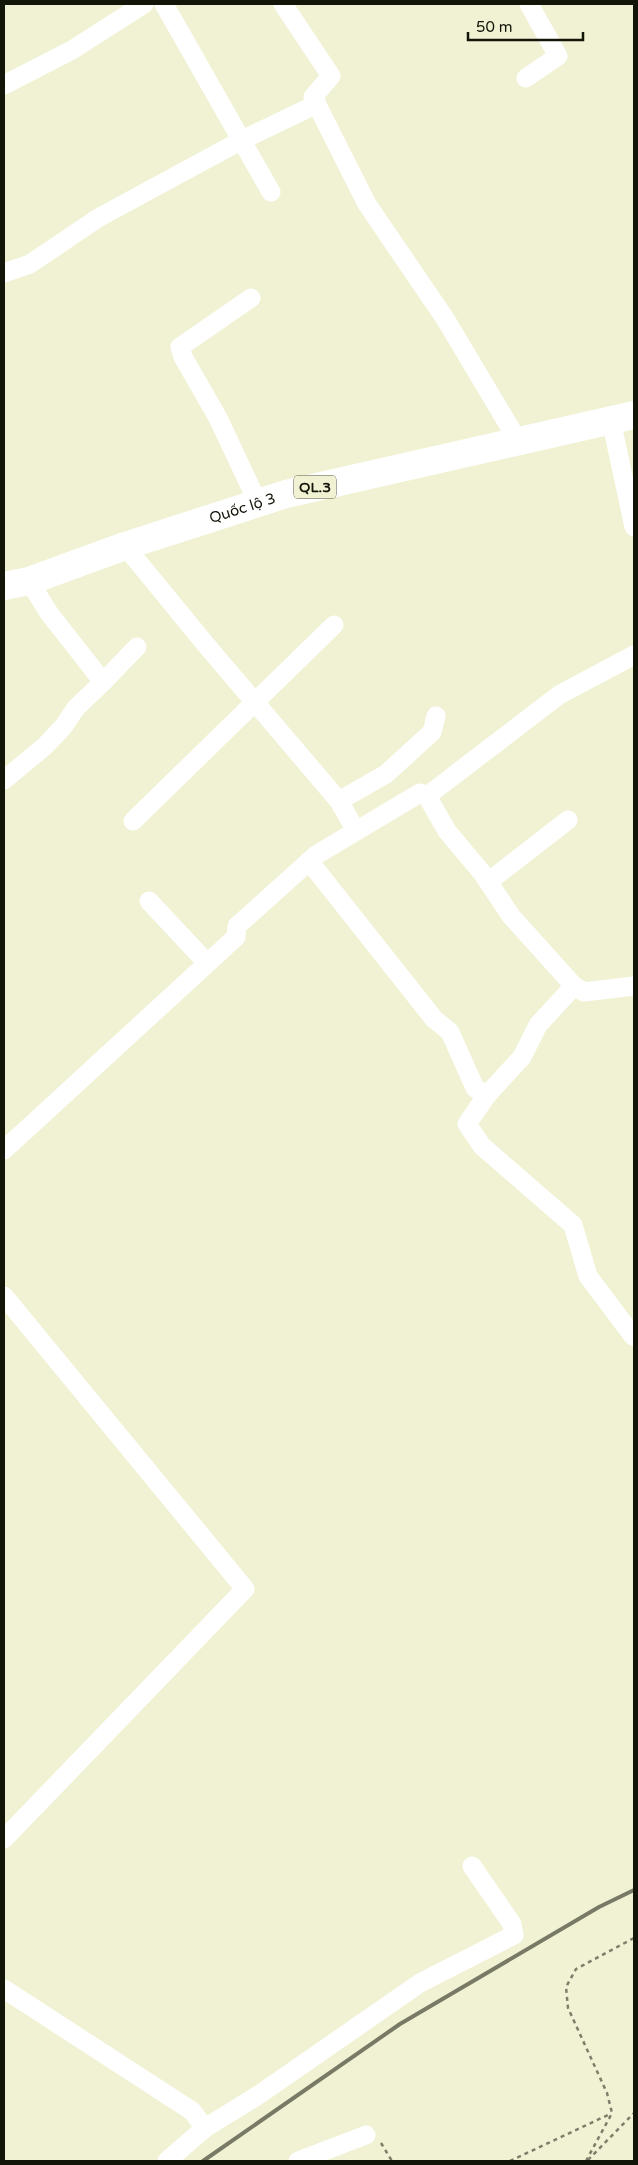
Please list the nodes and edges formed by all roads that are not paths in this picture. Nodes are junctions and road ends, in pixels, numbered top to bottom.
1 (144, 4) edge
2 (164, 4) edge
3 (283, 4) edge
4 (529, 4) edge
5 (526, 78) dead end
6 (4, 85) edge
7 (317, 104) junction
8 (242, 140) junction
9 (272, 192) dead end
10 (4, 273) edge
11 (251, 298) dead end
12 (623, 418) edge
13 (518, 441) junction
14 (258, 503) junction
15 (634, 523) edge
16 (125, 546) junction
17 (16, 584) edge
18 (334, 625) dead end
19 (137, 647) dead end
20 (634, 655) edge
21 (103, 682) junction
22 (255, 702) junction
23 (436, 716) dead end
24 (4, 780) edge
25 (427, 796) junction
26 (339, 801) junction
27 (568, 820) dead end
28 (132, 821) dead end
29 (356, 831) junction
30 (309, 861) junction
31 (488, 882) junction
32 (149, 901) dead end
33 (206, 963) junction
34 (574, 986) junction
35 (634, 987) edge
36 (487, 1095) junction
37 (4, 1150) edge
38 (4, 1296) edge
39 (633, 1336) dead end
40 (4, 1839) edge
41 (472, 1866) dead end
42 (4, 1988) edge
43 (205, 2128) junction
44 (366, 2135) road end
45 (167, 2161) edge
46 (298, 2161) edge

1 - 6 street
2 - 8 street
3 - 7 street
4 - 5 street
7 - 8 street
7 - 13 street
8 - 9 street
8 - 10 street
11 - 14 street
12 - 13 highway, Quốc lộ 3 / QL.3
12 - 15 street
13 - 14 highway, Quốc lộ 3 / QL.3
14 - 16 highway, Quốc lộ 3 / QL.3
16 - 17 highway, Quốc lộ 3 / QL.3
16 - 22 street
17 - 21 street
18 - 22 street
19 - 21 street
20 - 25 street
21 - 24 street
22 - 26 street
22 - 28 street
23 - 26 street
25 - 29 street
25 - 31 street
26 - 29 street
27 - 31 street
29 - 30 street
30 - 33 street
30 - 36 street
31 - 34 street
32 - 33 street
33 - 37 street
34 - 35 street
34 - 36 street
36 - 39 street
38 - 40 street
41 - 43 street
42 - 43 street
43 - 45 street
44 - 46 street

